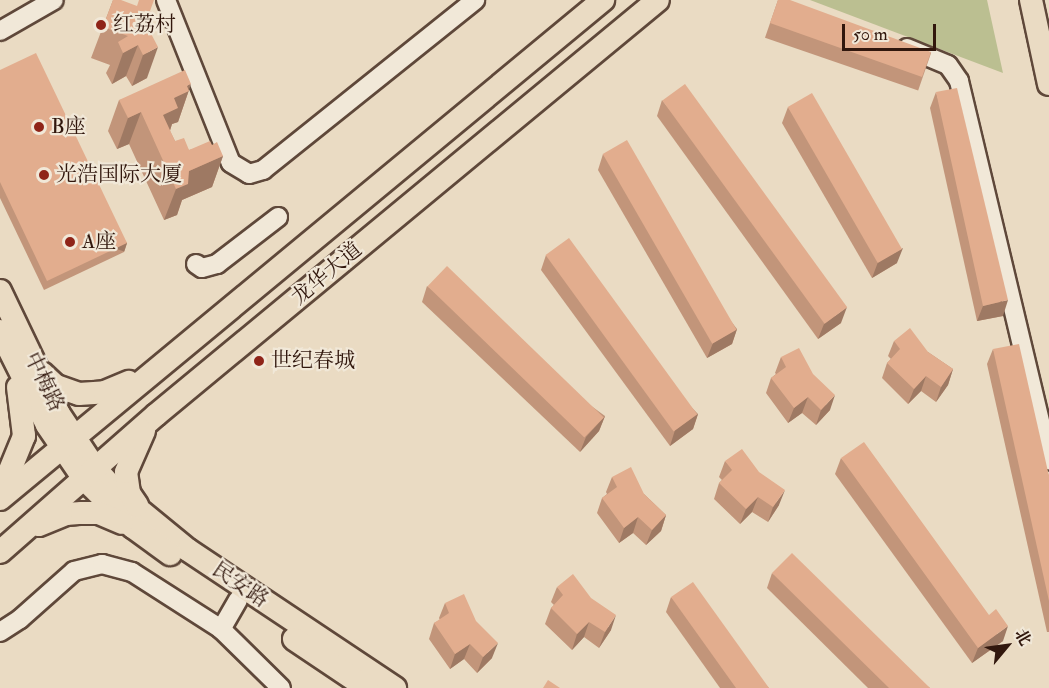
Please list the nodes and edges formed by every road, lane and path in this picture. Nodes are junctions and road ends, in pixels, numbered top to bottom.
1 (54, 0) edge
2 (166, 0) edge
3 (476, 0) edge
4 (658, 0) edge
5 (1031, 0) edge
6 (600, 1) edge
7 (0, 31) edge
8 (885, 40) edge
9 (1049, 84) edge
10 (278, 217) dead end
11 (196, 264) dead end
12 (0, 291) edge
13 (3, 338) edge
14 (34, 362) junction
15 (147, 374) junction
16 (156, 415) junction
17 (66, 442) junction
18 (1049, 460) edge
19 (89, 473) junction
20 (0, 493) edge
21 (0, 499) edge
22 (158, 535) junction
23 (16, 536) junction
24 (0, 552) edge
25 (238, 600) junction
26 (220, 629) junction
27 (0, 632) edge
28 (282, 688) edge
29 (367, 688) edge
30 (395, 688) edge

1 - 7 street
2 - 3 street
4 - 16 main road, 龙华大道
5 - 9 main road
6 - 15 main road, 龙华大道
8 - 18 street
10 - 11 street
12 - 14 main road, 中梅路
13 - 17 main road, 中梅路
13 - 20 main road
14 - 15 main road
14 - 17 main road, 中梅路
15 - 17 main road, 龙华大道
16 - 19 main road, 龙华大道
16 - 22 main road
17 - 19 main road, 中梅路
17 - 21 main road, 龙华大道
19 - 22 main road, 民安路
19 - 23 main road, 龙华大道
22 - 23 main road
22 - 25 main road, 民安路
22 - 30 main road, 民安路
23 - 24 main road, 龙华大道
25 - 26 street
25 - 29 main road, 民安路
26 - 27 street
26 - 28 street

